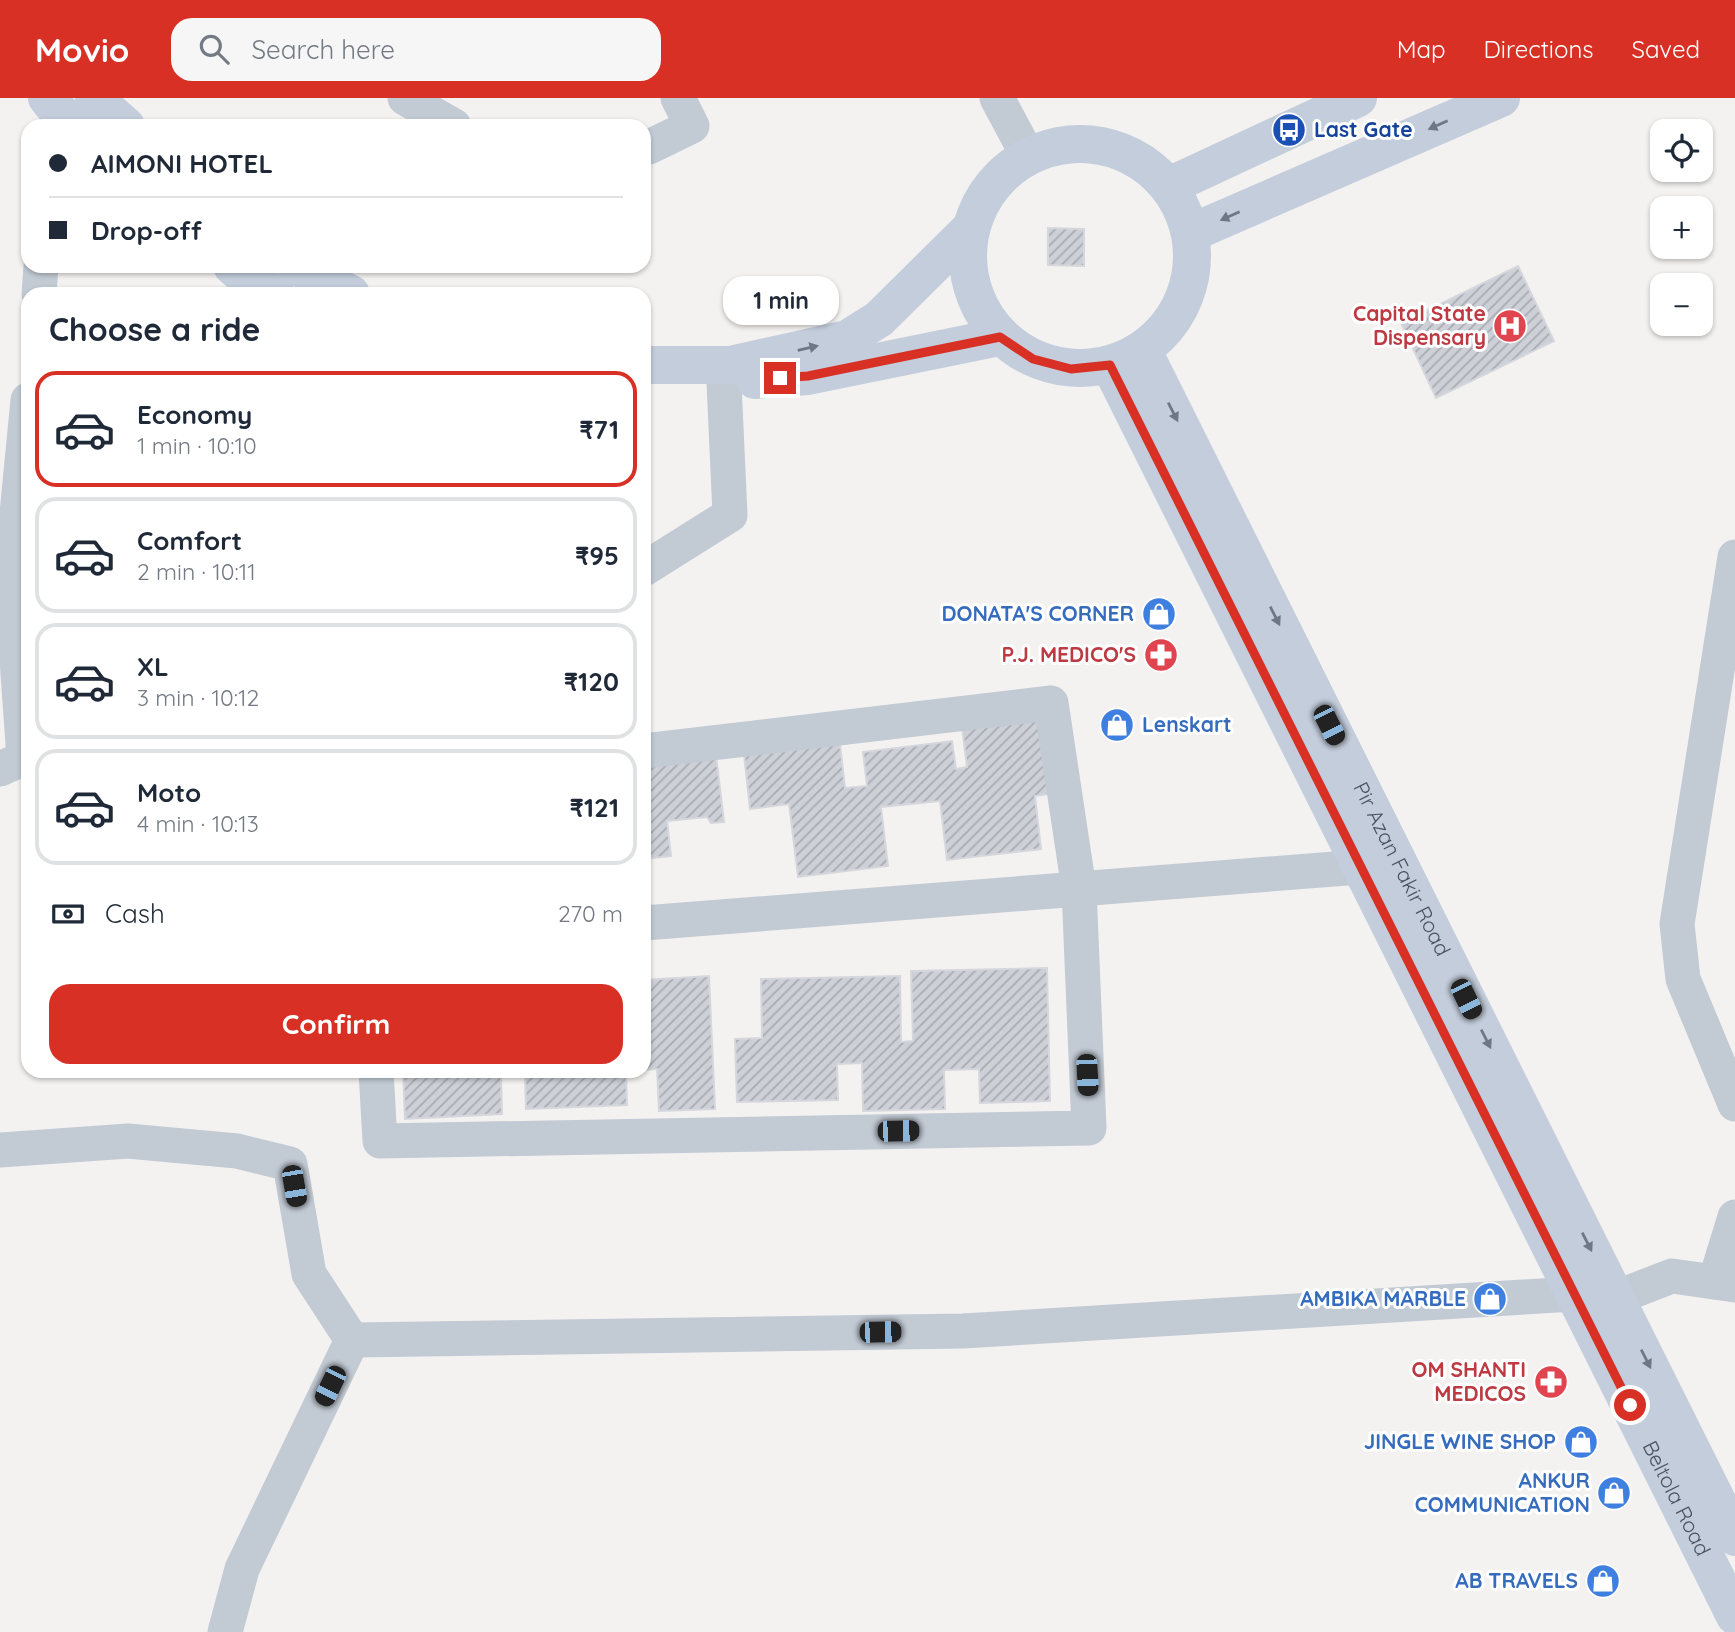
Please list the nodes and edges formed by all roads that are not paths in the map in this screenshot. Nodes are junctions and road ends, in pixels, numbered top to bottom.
1 (94, 98) edge
2 (405, 98) edge
3 (678, 98) edge
4 (997, 98) edge
5 (1358, 98) edge
6 (1501, 98) edge
7 (118, 119) edge
8 (442, 119) edge
9 (651, 146) edge
10 (1028, 156) junction
11 (1168, 186) junction
12 (970, 229) junction
13 (1191, 233) junction
14 (240, 273) edge
15 (310, 273) edge
16 (262, 287) edge
17 (337, 287) edge
18 (1000, 337) junction
19 (1126, 358) junction
20 (651, 365) edge
21 (724, 383) junction
22 (651, 389) edge
23 (21, 472) edge
24 (1735, 556) edge
25 (651, 565) edge
26 (21, 716) edge
27 (651, 750) edge
28 (21, 759) edge
29 (0, 769) edge
30 (1360, 866) junction
31 (1079, 889) junction
32 (651, 922) edge
33 (376, 1078) edge
34 (1735, 1104) edge
35 (0, 1150) edge
36 (1735, 1217) edge
37 (1725, 1284) edge
38 (1574, 1294) junction
39 (1615, 1298) junction
40 (352, 1340) junction
41 (1735, 1537) edge
42 (1735, 1616) edge
43 (225, 1632) edge

1 - 7 main road
2 - 8 street
3 - 9 street
4 - 10 street
5 - 11 main road
6 -> 13 main road
10 - 11 main road
10 - 12 main road
11 - 13 main road
12 - 18 main road
20 -> 12 main road
13 - 19 main road
14 - 16 main road
15 - 17 main road
18 - 19 main road
18 - 21 main road
19 - 30 main road, Beltola Road
19 -> 39 main road, Pir Azan Fakir Road
21 - 22 main road
21 - 25 street
23 - 26 street
24 - 34 street
27 - 31 street
28 - 29 street
30 - 31 street
30 - 38 main road, Beltola Road
31 - 32 street
31 - 33 street
35 - 40 street
36 - 37 street
37 - 39 street
38 - 40 street
38 - 42 main road, Beltola Road
39 -> 41 main road, Pir Azan Fakir Road
40 - 43 street

